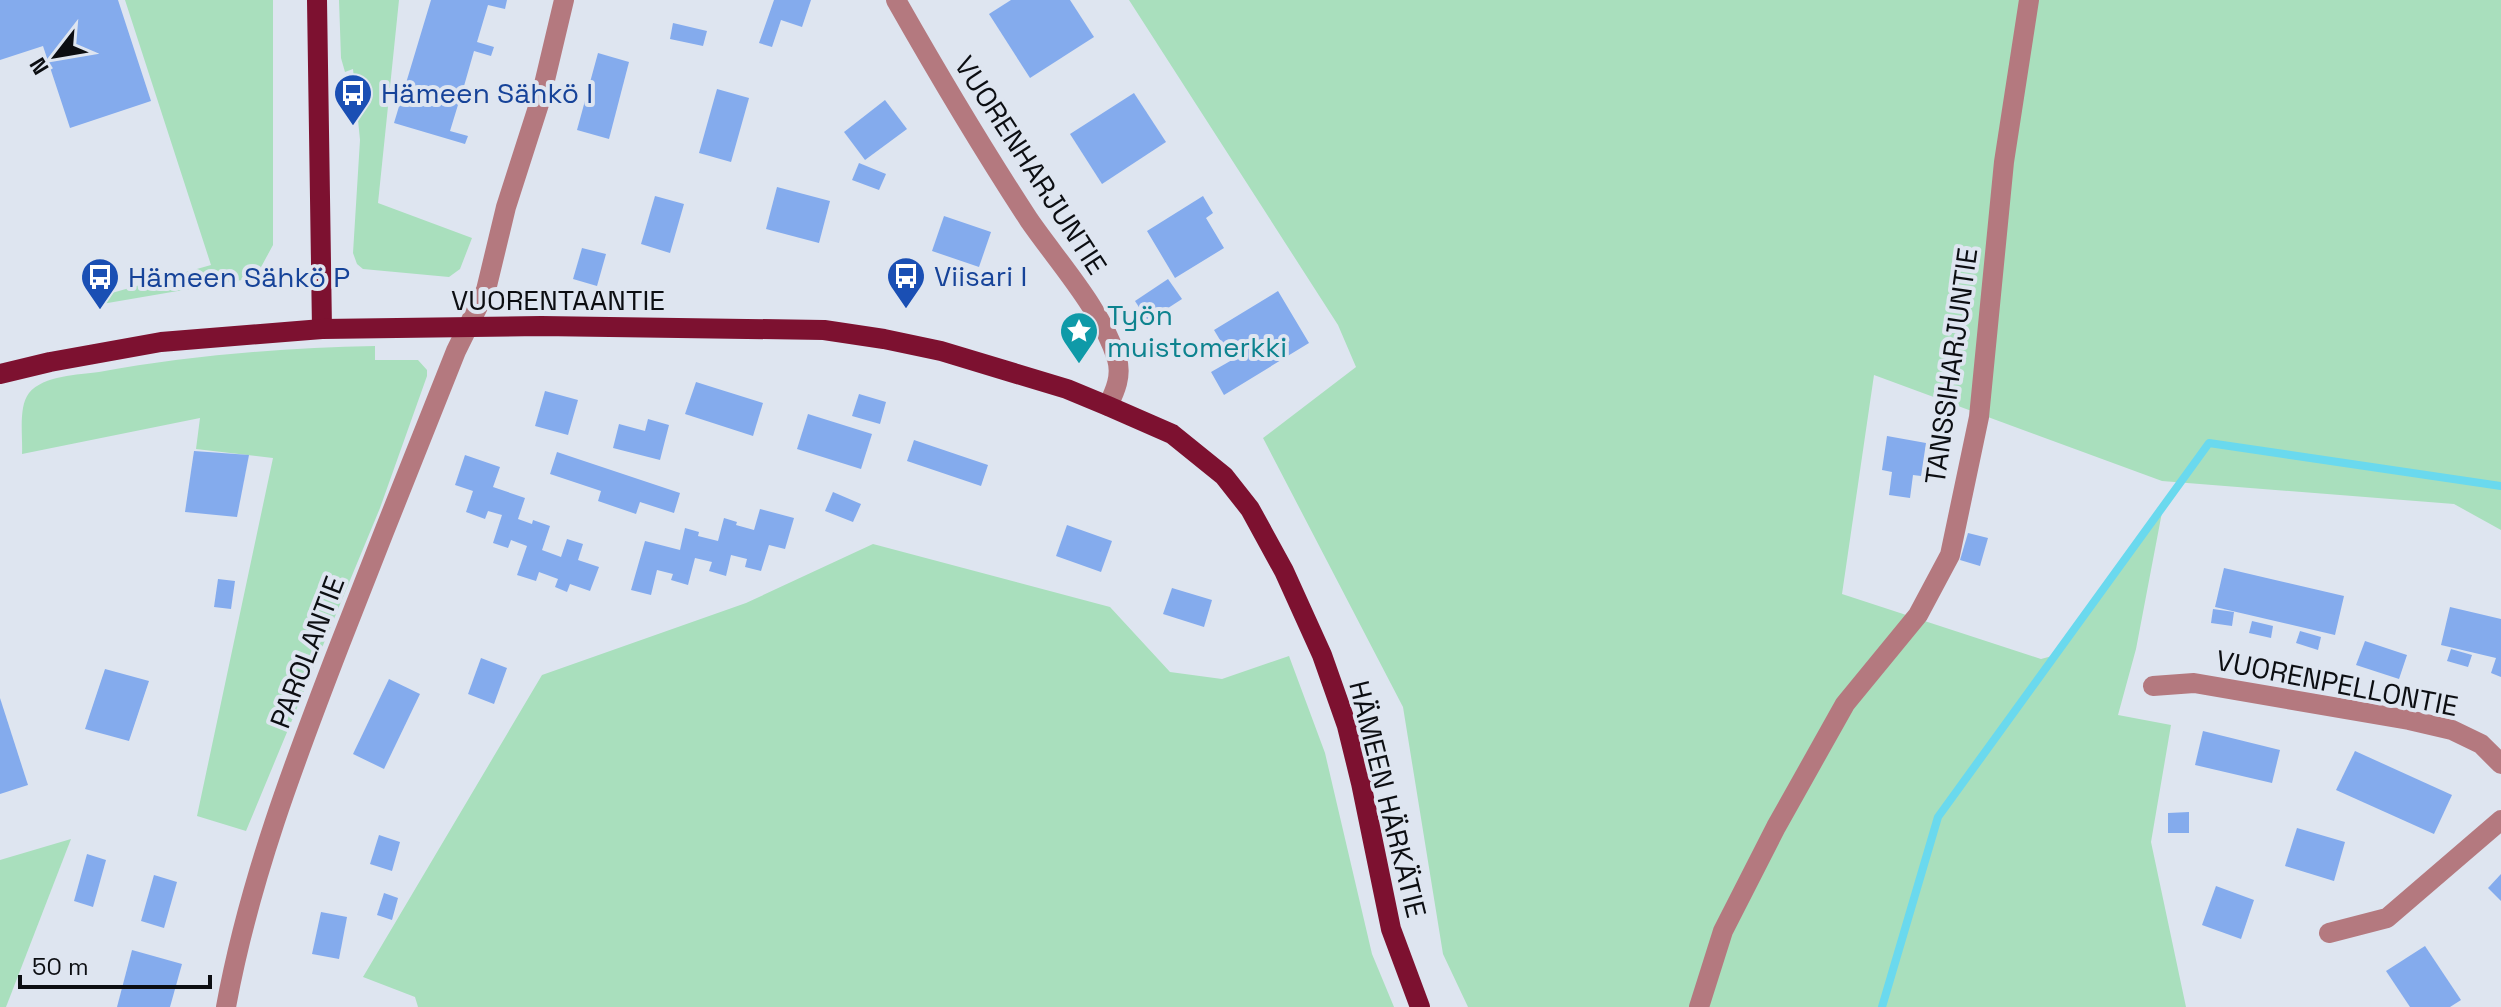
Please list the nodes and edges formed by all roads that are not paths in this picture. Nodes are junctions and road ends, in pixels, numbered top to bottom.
1 (317, 0) edge
2 (564, 0) edge
3 (896, 0) edge
4 (2029, 0) edge
5 (468, 327) junction
6 (322, 329) junction
7 (0, 374) edge
8 (1108, 406) junction
9 (2153, 686) dead end
10 (2501, 764) edge
11 (2501, 820) edge
12 (2329, 933) dead end
13 (226, 1007) edge
14 (1420, 1007) edge
15 (1699, 1007) edge

1 - 6 main road
2 - 5 street, PAROLANTIE
3 - 8 street, VUORENHARJUNTIE
4 - 15 street, TANSSIHARJUNTIE
5 - 6 main road, VUORENTAANTIE
5 - 8 main road, VUORENTAANTIE
5 - 13 street, PAROLANTIE
6 - 7 main road, VUORENTAANTIE
8 - 14 main road, HÄMEEN HÄRKÄTIE
9 - 10 street, VUORENPELLONTIE
11 - 12 street

